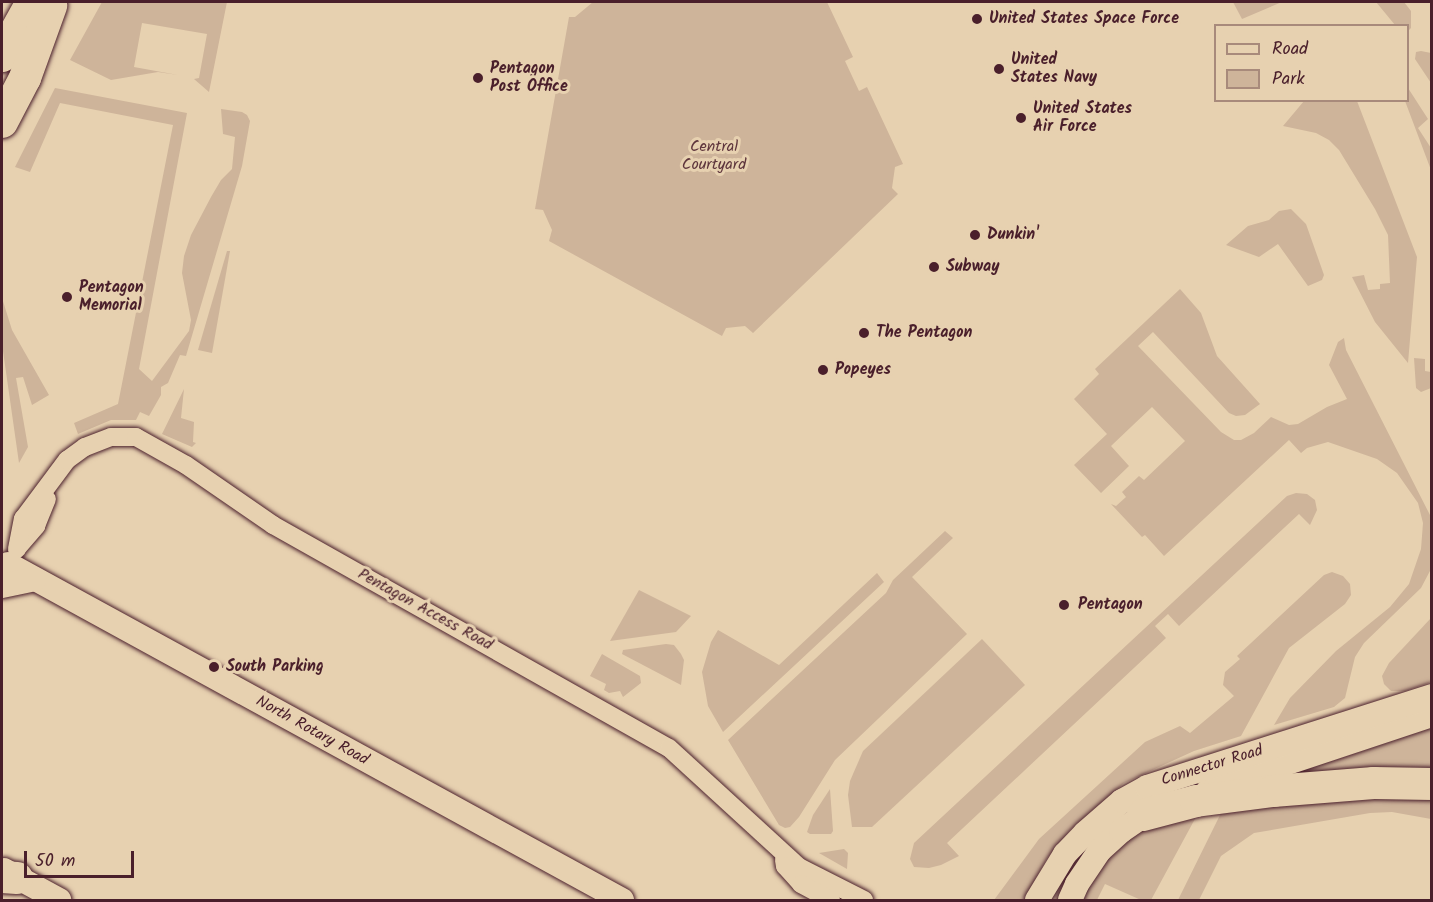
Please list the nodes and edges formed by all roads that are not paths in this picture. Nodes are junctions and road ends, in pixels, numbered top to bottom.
1 (11, 2) edge
2 (45, 3) edge
3 (2, 17) edge
4 (2, 56) edge
5 (2, 97) edge
6 (2, 122) edge
7 (6, 569) edge
8 (1431, 696) edge
9 (1431, 715) edge
10 (1431, 784) edge
11 (1173, 794) junction
12 (1143, 815) joint
13 (782, 852) junction
14 (7, 874) edge
15 (59, 900) edge
16 (622, 900) edge
17 (831, 900) edge
18 (864, 900) edge
19 (1037, 900) edge
20 (1070, 900) edge

1 - 3 highway
2 - 4 highway
2 - 5 highway
2 - 6 highway
7 - 13 street, Pentagon Access Road
7 - 16 street, North Rotary Road
8 - 11 street, Connector Road
9 - 11 street, Connector Road
10 - 11 highway
11 - 12 highway
11 - 19 street, Connector Road
12 - 20 street
13 - 17 street, Pentagon Access Road
13 - 18 street, Pentagon Access Road
14 - 15 street

